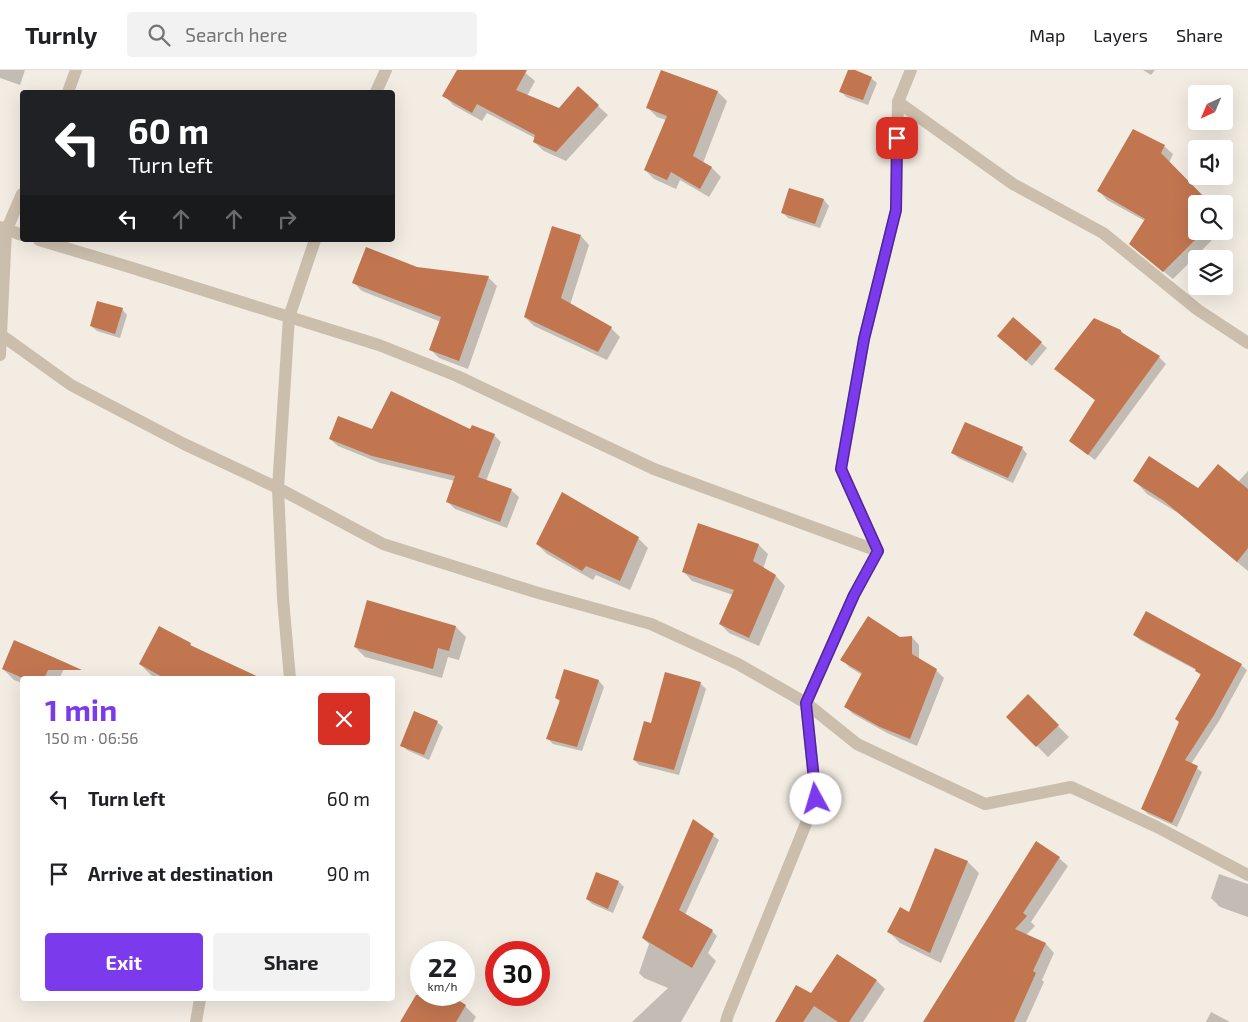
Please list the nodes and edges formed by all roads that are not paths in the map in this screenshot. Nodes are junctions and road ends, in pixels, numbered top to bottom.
1 (76, 70) edge
2 (386, 70) edge
3 (910, 70) edge
4 (69, 90) edge
5 (377, 90) edge
6 (898, 102) junction
7 (20, 198) edge
8 (3, 229) edge
9 (20, 234) edge
10 (46, 242) edge
11 (314, 242) edge
12 (288, 317) junction
13 (1, 335) edge
14 (1248, 343) edge
15 (0, 355) edge
16 (278, 488) junction
17 (878, 551) junction
18 (290, 676) edge
19 (806, 703) junction
20 (1248, 874) edge
21 (200, 1001) edge
22 (196, 1022) edge
23 (726, 1022) edge

1 - 4 street
2 - 5 street
3 - 6 street
6 - 14 street
6 - 17 street
7 - 8 street
8 - 9 street
8 - 13 street
10 - 12 street
11 - 12 street
12 - 16 street
12 - 17 street
13 - 15 street
13 - 16 street
16 - 18 street
16 - 19 street
17 - 19 street
19 - 20 street
19 - 23 street
21 - 22 street

